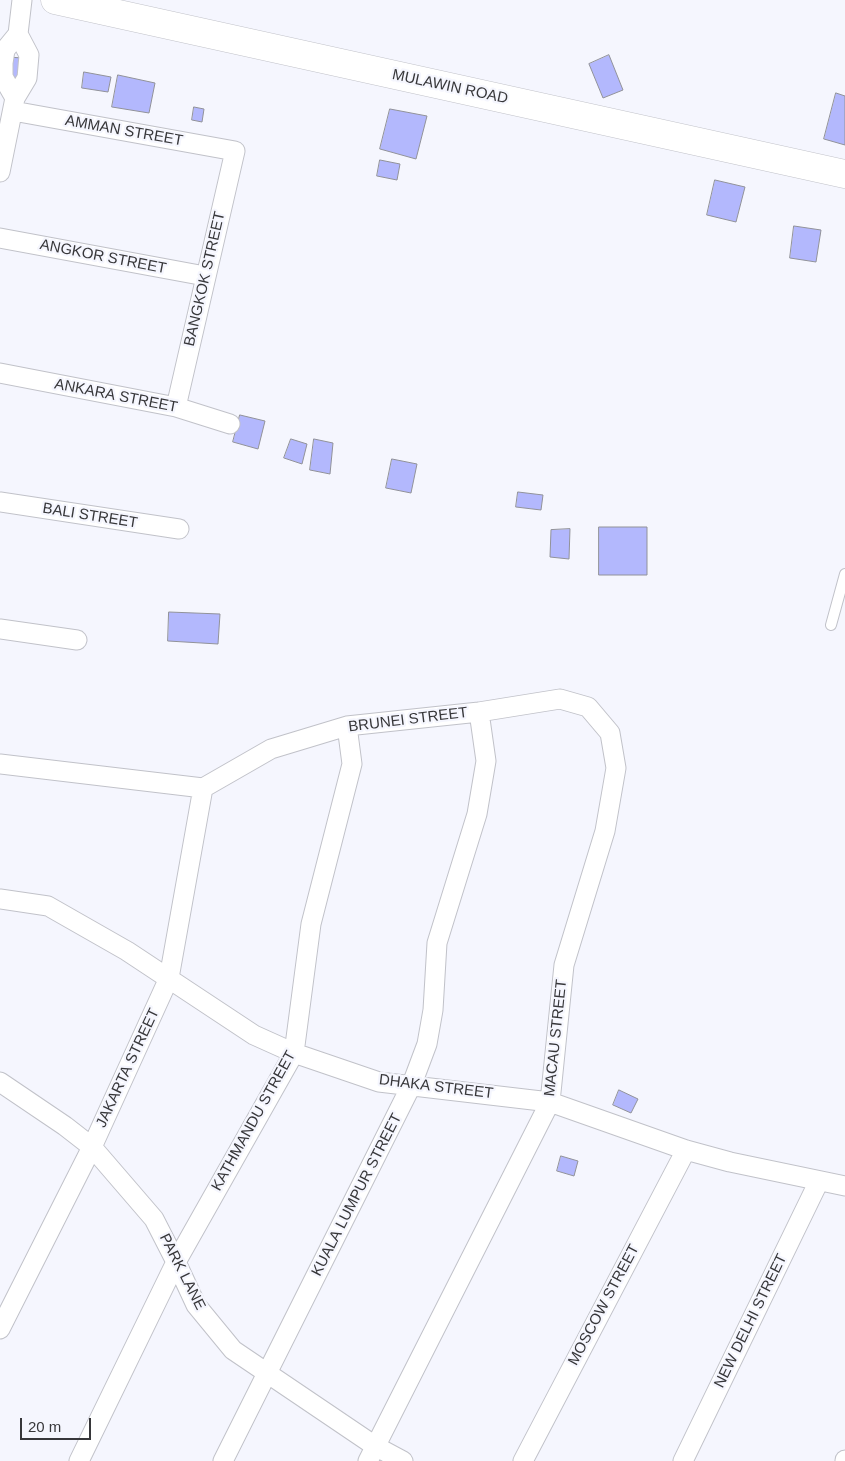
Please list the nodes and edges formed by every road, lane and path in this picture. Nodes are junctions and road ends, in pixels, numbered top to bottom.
1 (22, 0) edge
2 (56, 0) edge
3 (18, 34) junction
4 (14, 105) junction
5 (235, 151) joint
6 (0, 172) edge
7 (845, 174) edge
8 (0, 238) edge
9 (205, 276) junction
10 (0, 373) edge
11 (176, 407) junction
12 (230, 424) dead end
13 (0, 502) edge
14 (179, 529) dead end
15 (845, 574) edge
16 (831, 625) dead end
17 (0, 629) edge
18 (77, 640) dead end
19 (560, 699) joint
20 (479, 712) junction
21 (347, 726) junction
22 (0, 764) edge
23 (203, 788) junction
24 (0, 899) edge
25 (169, 978) junction
26 (294, 1053) junction
27 (0, 1082) edge
28 (412, 1084) junction
29 (550, 1102) junction
30 (92, 1147) junction
31 (686, 1150) junction
32 (819, 1181) junction
33 (845, 1186) edge
34 (176, 1262) junction
35 (0, 1329) edge
36 (267, 1373) junction
37 (372, 1454) edge
38 (79, 1461) edge
39 (222, 1461) edge
40 (403, 1461) edge
41 (523, 1461) edge
42 (683, 1461) edge

1 - 3 street
2 - 7 main road, MULAWIN ROAD
3 - 4 street
3 - 4 street
4 - 5 street, AMMAN STREET
4 - 6 street
5 - 9 street, BANGKOK STREET
8 - 9 street, ANGKOR STREET
9 - 11 street, BANGKOK STREET
10 - 11 street, ANKARA STREET
11 - 12 street, ANKARA STREET
13 - 14 street, BALI STREET
15 - 16 lane
17 - 18 street
19 - 20 street, BRUNEI STREET
19 - 29 street, MACAU STREET
20 - 21 street, BRUNEI STREET
20 - 28 street, KUALA LUMPUR STREET
21 - 23 street, BRUNEI STREET
21 - 26 street, KATHMANDU STREET
22 - 23 street
23 - 25 street, JAKARTA STREET
24 - 25 street, DHAKA STREET
25 - 26 street, DHAKA STREET
25 - 30 street, JAKARTA STREET
26 - 28 street, DHAKA STREET
26 - 34 street, KATHMANDU STREET
27 - 30 street, PARK LANE
28 - 29 street, DHAKA STREET
28 - 36 street, KUALA LUMPUR STREET
29 - 31 street, DHAKA STREET
29 - 37 street, MACAU STREET
30 - 34 street, PARK LANE
30 - 35 street, JAKARTA STREET
31 - 32 street, DHAKA STREET
31 - 41 street, MOSCOW STREET
32 - 33 street, DHAKA STREET
32 - 42 street, NEW DELHI STREET
34 - 36 street, PARK LANE
34 - 38 street, KATHMANDU STREET
36 - 37 street, PARK LANE
36 - 39 street, KUALA LUMPUR STREET
37 - 40 street, PARK LANE

